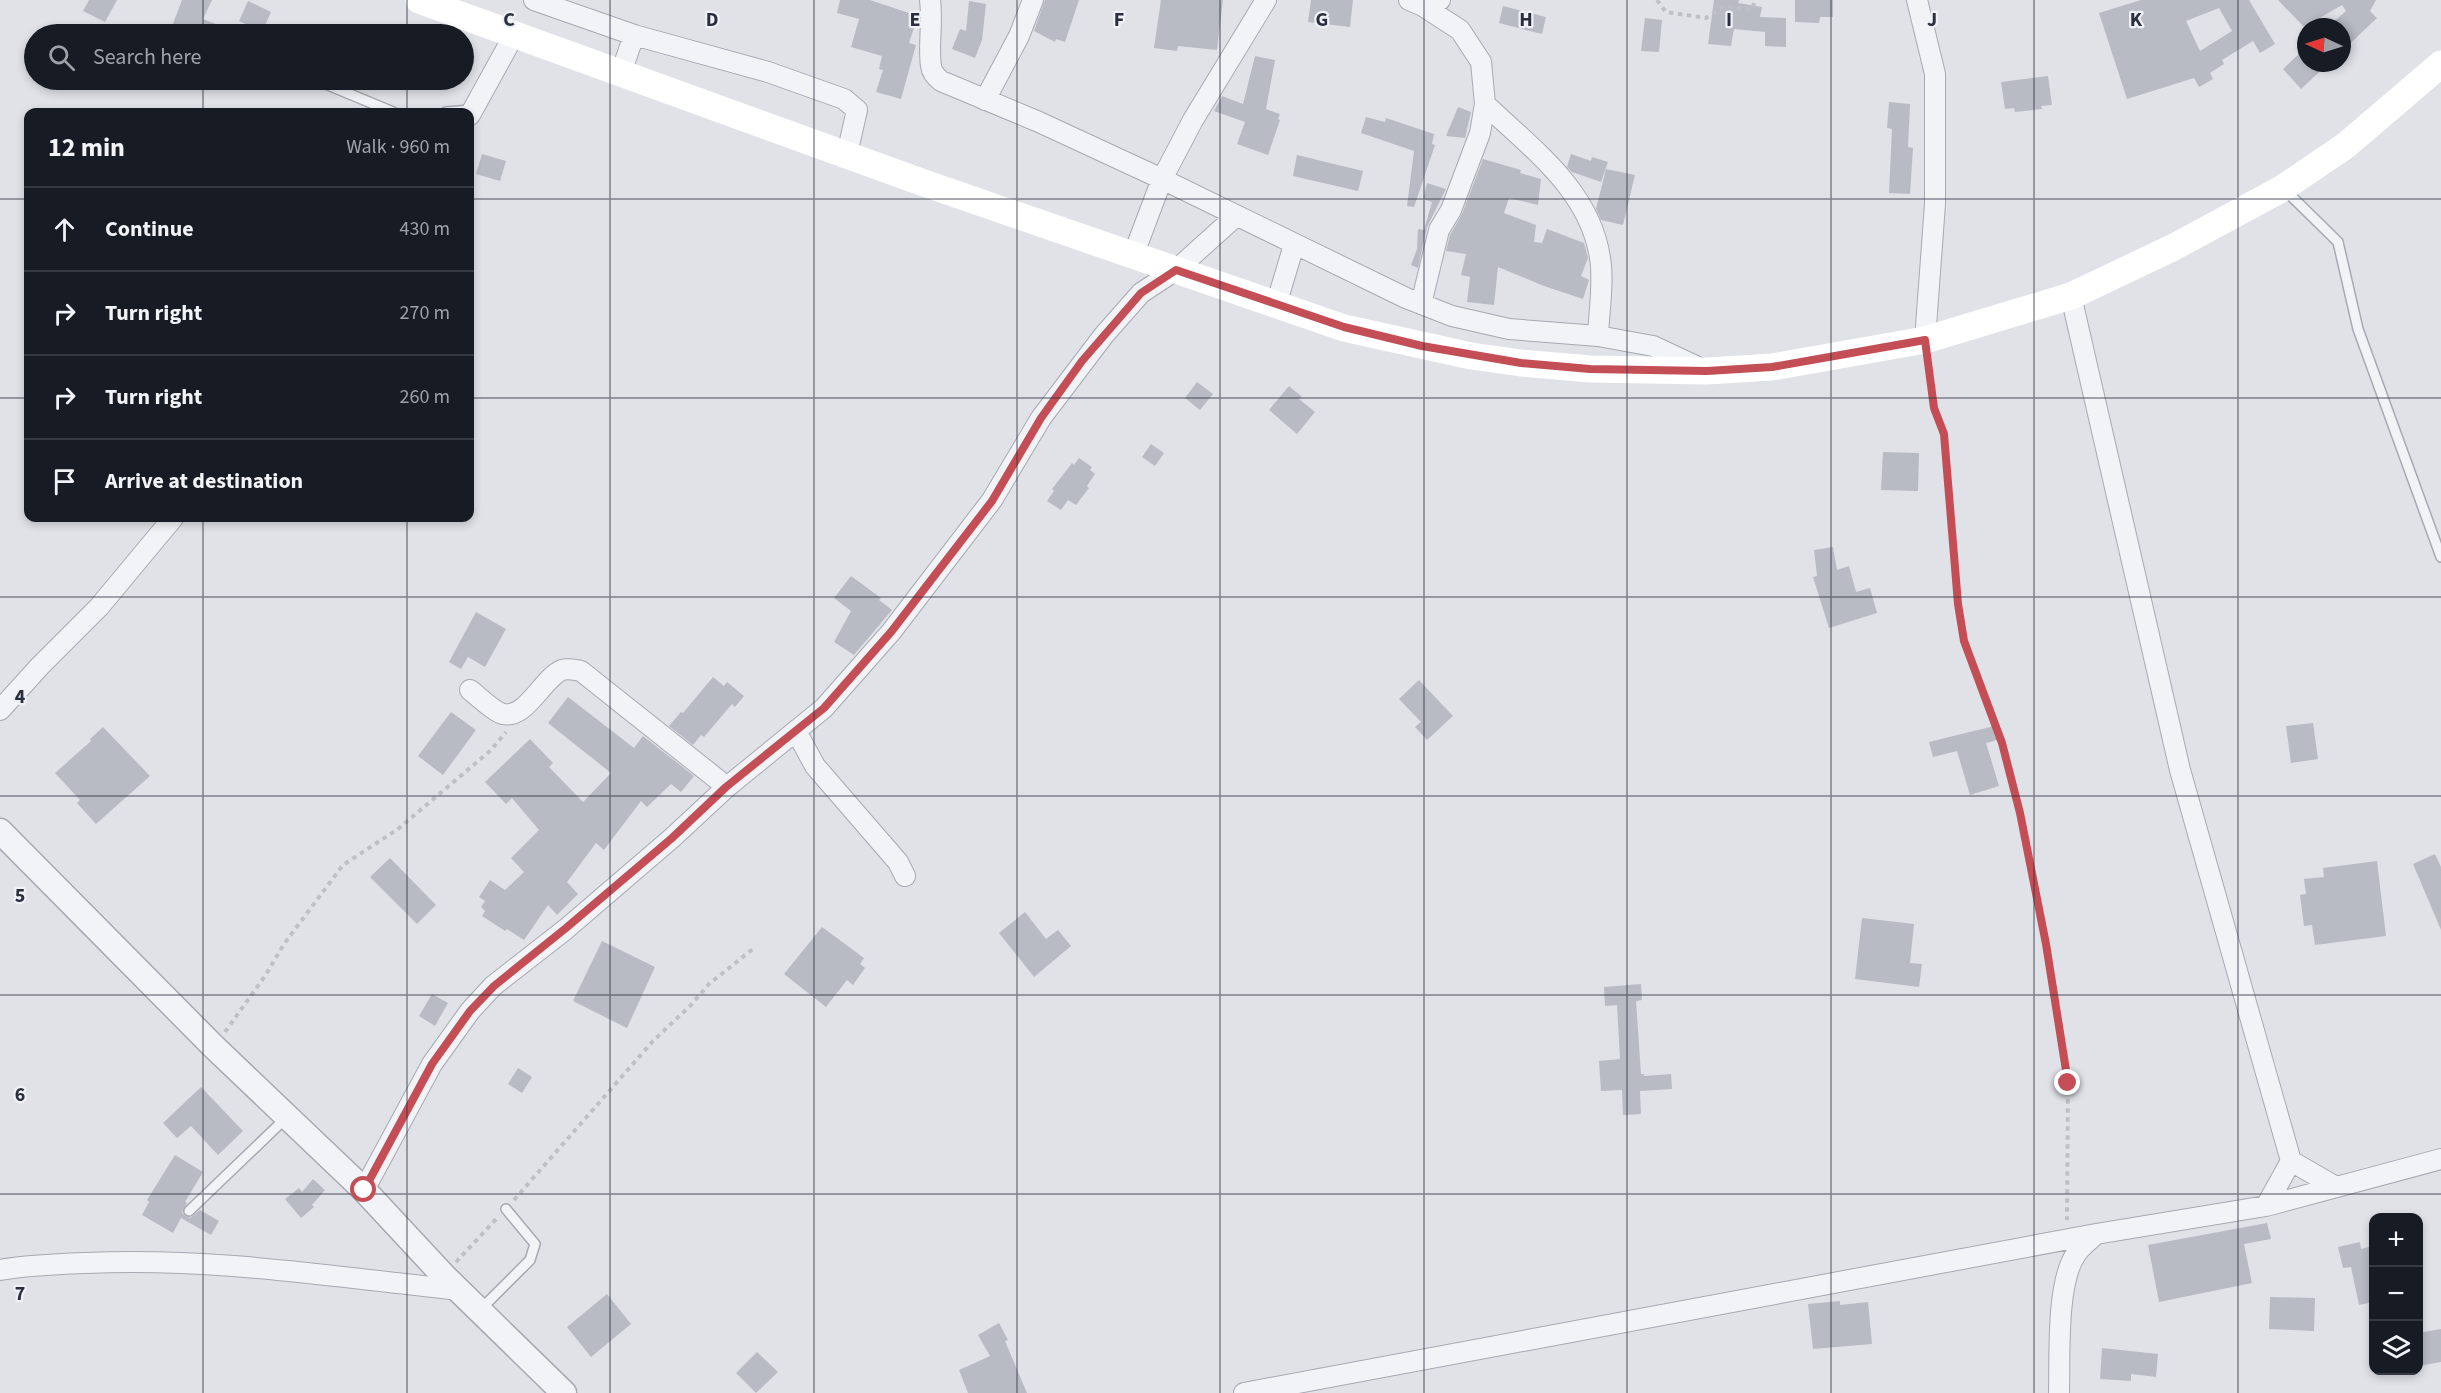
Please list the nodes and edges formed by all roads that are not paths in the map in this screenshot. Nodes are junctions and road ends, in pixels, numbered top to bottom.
1 (419, 0) edge
2 (534, 0) edge
3 (930, 0) edge
4 (1033, 0) edge
5 (1266, 0) edge
6 (1917, 0) edge
7 (1429, 2) edge
8 (514, 35) junction
9 (634, 35) junction
10 (2441, 64) edge
11 (621, 74) junction
12 (340, 90) edge
13 (986, 100) junction
14 (1485, 104) junction
15 (383, 108) edge
16 (473, 108) edge
17 (847, 154) junction
18 (1162, 179) junction
19 (2283, 188) junction
20 (1236, 216) junction
21 (1294, 245) junction
22 (1133, 256) junction
23 (1176, 270) junction
24 (2071, 296) junction
25 (1421, 304) junction
26 (1276, 305) junction
27 (1598, 336) junction
28 (1925, 340) junction
29 (1707, 371) junction
30 (170, 522) edge
31 (2441, 557) edge
32 (470, 690) dead end
33 (0, 710) edge
34 (796, 731) junction
35 (726, 787) junction
36 (0, 831) edge
37 (905, 876) dead end
38 (287, 1117) junction
39 (2441, 1159) edge
40 (2291, 1161) junction
41 (2336, 1187) junction
42 (364, 1190) junction
43 (2266, 1206) junction
44 (506, 1209) road end
45 (189, 1211) dead end
46 (2096, 1234) junction
47 (0, 1270) edge
48 (451, 1283) junction
49 (479, 1311) junction
50 (564, 1393) edge
51 (1244, 1393) edge
52 (2059, 1393) edge

1 - 8 main road
2 - 9 street
3 - 13 street
4 - 13 street
5 - 18 street
6 - 28 street
7 - 14 street
8 - 11 main road
8 - 16 street
9 - 11 street
9 - 17 street
10 - 19 main road
11 - 17 main road
12 - 15 lane
13 - 18 street
14 - 25 street
14 - 27 street
17 - 22 main road
18 - 20 street
18 - 22 street
19 - 24 main road
19 - 31 lane
20 - 21 street
20 - 23 street
21 - 25 street
21 - 26 street
22 - 23 main road
23 - 26 main road
23 - 34 street
24 - 28 main road
24 - 40 street
25 - 27 street
26 - 29 main road
27 - 29 street
28 - 29 main road
30 - 33 street
32 - 35 street
34 - 35 street
34 - 37 street
35 - 42 street
36 - 38 street
38 - 42 street
38 - 45 lane
39 - 41 street
40 - 41 street
40 - 43 street
41 - 43 street
42 - 48 street
43 - 46 street
44 - 49 lane
46 - 51 street
46 - 52 street
47 - 48 street
48 - 49 street
49 - 50 street

